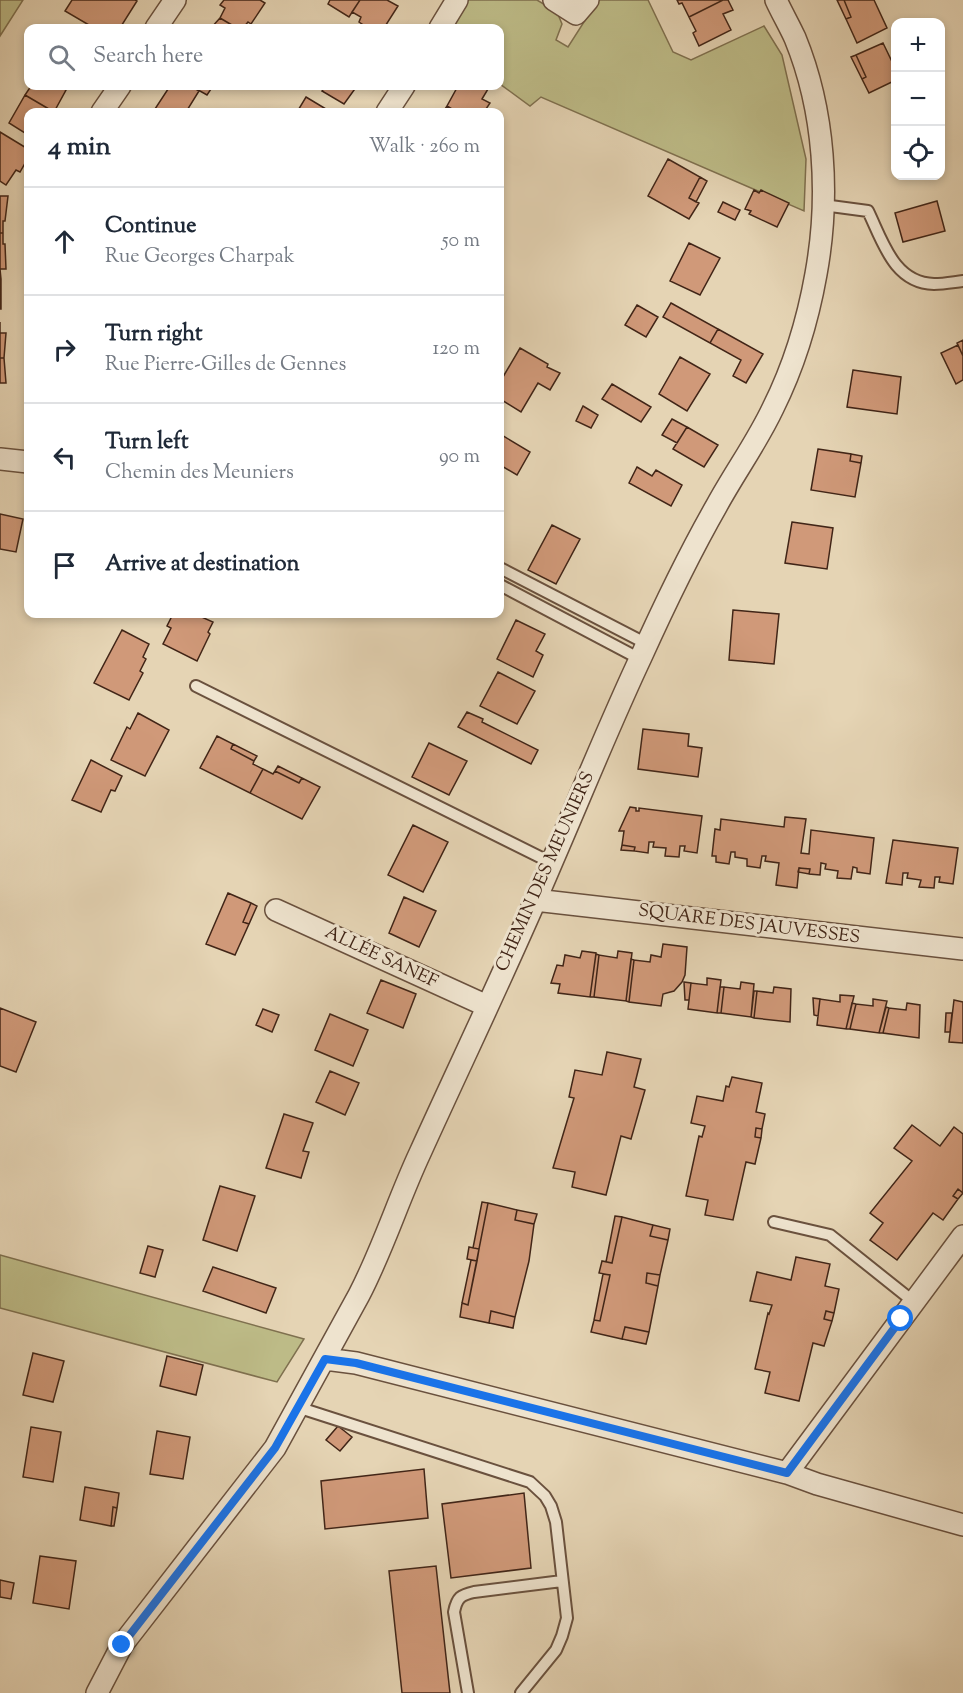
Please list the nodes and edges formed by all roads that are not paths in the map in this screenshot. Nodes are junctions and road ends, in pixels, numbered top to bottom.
1 (175, 0) edge
2 (457, 0) edge
3 (554, 0) edge
4 (588, 0) edge
5 (776, 0) edge
6 (159, 24) edge
7 (442, 24) edge
8 (117, 90) edge
9 (401, 90) edge
10 (105, 108) edge
11 (390, 108) edge
12 (823, 205) junction
13 (963, 281) edge
14 (0, 459) edge
15 (24, 462) edge
16 (504, 570) edge
17 (504, 587) edge
18 (643, 651) junction
19 (196, 686) dead end
20 (552, 863) junction
21 (535, 900) junction
22 (276, 910) dead end
23 (963, 949) edge
24 (487, 1006) junction
25 (774, 1222) dead end
26 (963, 1236) edge
27 (914, 1302) junction
28 (325, 1359) junction
29 (297, 1407) junction
30 (787, 1473) junction
31 (963, 1525) edge
32 (562, 1581) junction
33 (97, 1693) edge
34 (468, 1693) edge
35 (521, 1693) edge

1 - 6 street
2 - 7 street
3 - 4 street
5 - 12 street, CHEMIN DES MEUNIERS
8 - 10 street
9 - 11 street
12 - 13 lane
12 - 18 street, CHEMIN DES MEUNIERS
14 - 15 street
16 - 18 lane
17 - 18 lane
18 - 20 street, CHEMIN DES MEUNIERS
19 - 20 lane
20 - 21 street, CHEMIN DES MEUNIERS
21 - 23 street, SQUARE DES JAUVESSES
21 - 24 street, CHEMIN DES MEUNIERS
22 - 24 street, ALLÉE SANEF
24 - 28 street, CHEMIN DES MEUNIERS
25 - 27 lane
26 - 27 street
27 - 30 street
28 - 29 street, CHEMIN DES MEUNIERS
28 - 30 street
29 - 32 lane
29 - 33 street, CHEMIN DES MEUNIERS
30 - 31 street
32 - 34 lane
32 - 35 lane

